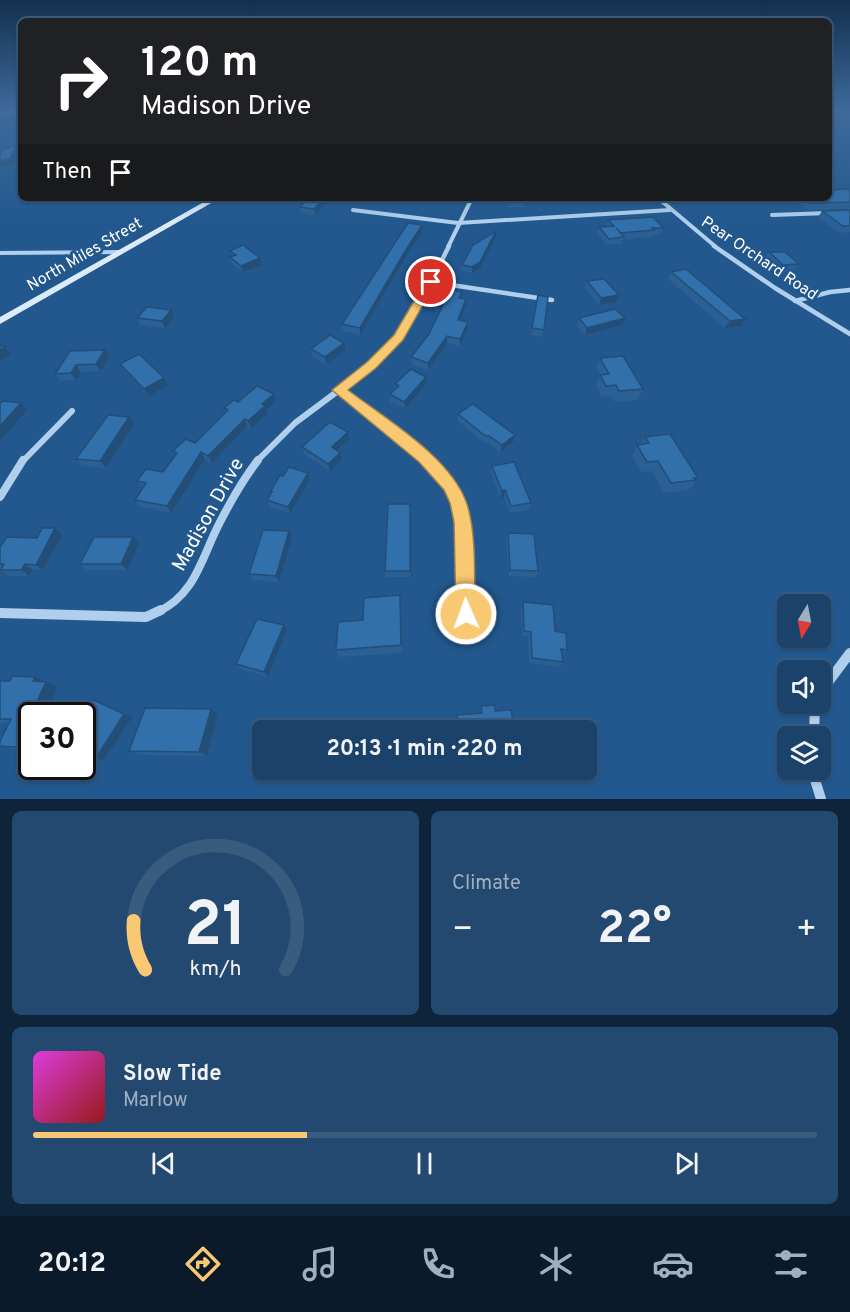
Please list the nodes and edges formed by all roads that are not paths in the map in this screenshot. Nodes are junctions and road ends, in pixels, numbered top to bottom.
1 (211, 201) edge
2 (470, 201) edge
3 (661, 201) edge
4 (353, 210) dead end
5 (670, 210) junction
6 (839, 212) edge
7 (772, 215) dead end
8 (458, 223) junction
9 (121, 252) junction
10 (0, 253) edge
11 (431, 282) junction
12 (850, 290) edge
13 (552, 300) dead end
14 (795, 301) junction
15 (0, 321) edge
16 (850, 334) edge
17 (339, 390) junction
18 (72, 411) dead end
19 (0, 497) edge
20 (0, 613) edge
21 (466, 614) dead end
22 (850, 653) edge
23 (831, 678) edge
24 (815, 780) edge
25 (821, 799) edge

1 - 9 main road, North Miles Street
2 - 8 street, Madison Drive
3 - 5 street, Pear Orchard Road
4 - 8 street
5 - 8 street
5 - 14 street, Pear Orchard Road
6 - 7 street
8 - 11 street, Madison Drive
9 - 10 lane
9 - 15 main road, North Miles Street
11 - 13 street
11 - 17 street, Madison Drive
12 - 14 street
14 - 16 street, Pear Orchard Road
17 - 20 street, Madison Drive
17 - 21 street
18 - 19 street
22 - 23 street
24 - 25 street

